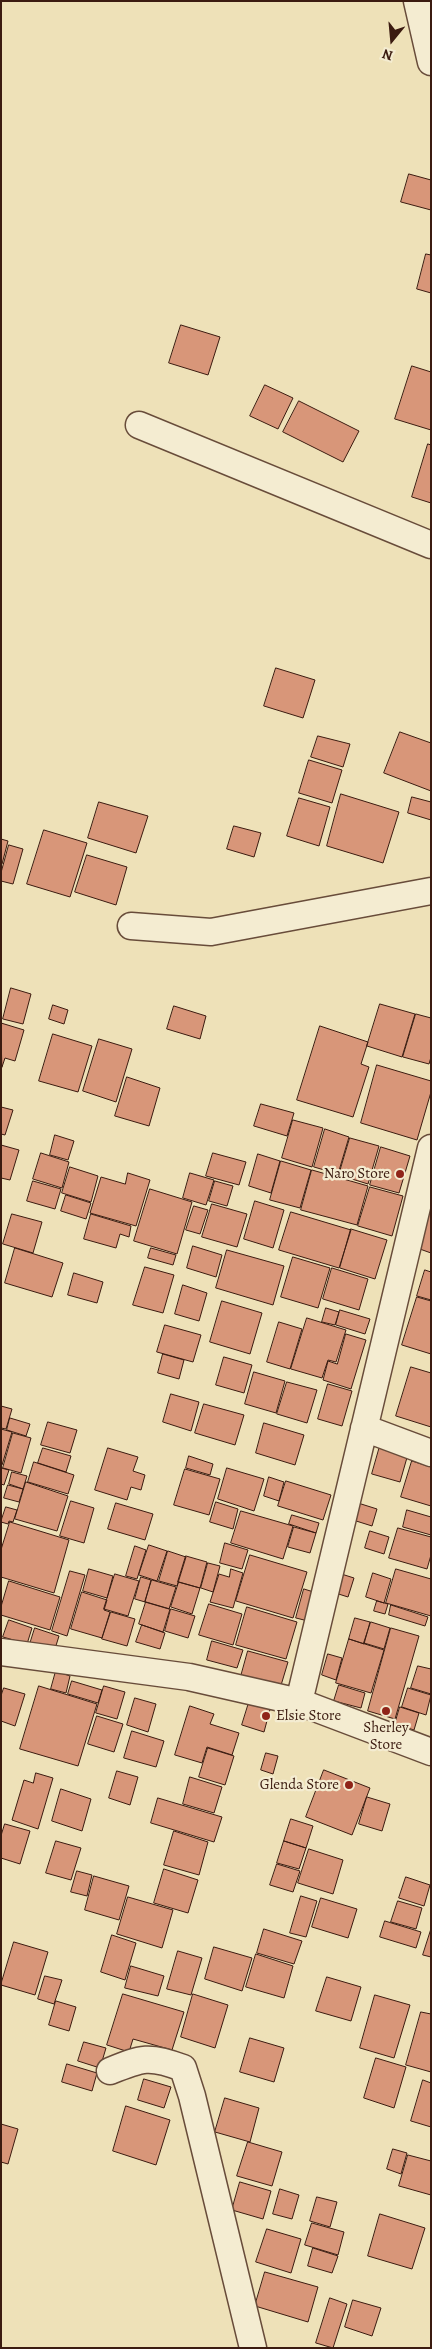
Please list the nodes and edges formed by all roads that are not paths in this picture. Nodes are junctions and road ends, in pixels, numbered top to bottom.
1 (417, 1) edge
2 (431, 62) edge
3 (139, 425) dead end
4 (431, 545) edge
5 (431, 890) edge
6 (131, 926) dead end
7 (431, 1148) edge
8 (364, 1428) junction
9 (431, 1453) edge
10 (1, 1652) edge
11 (299, 1702) junction
12 (431, 1752) edge
13 (110, 2071) dead end
14 (254, 2348) edge

1 - 2 street
3 - 4 street
5 - 6 street
7 - 8 street
8 - 9 street
8 - 11 street
10 - 11 street
11 - 12 street
13 - 14 street

